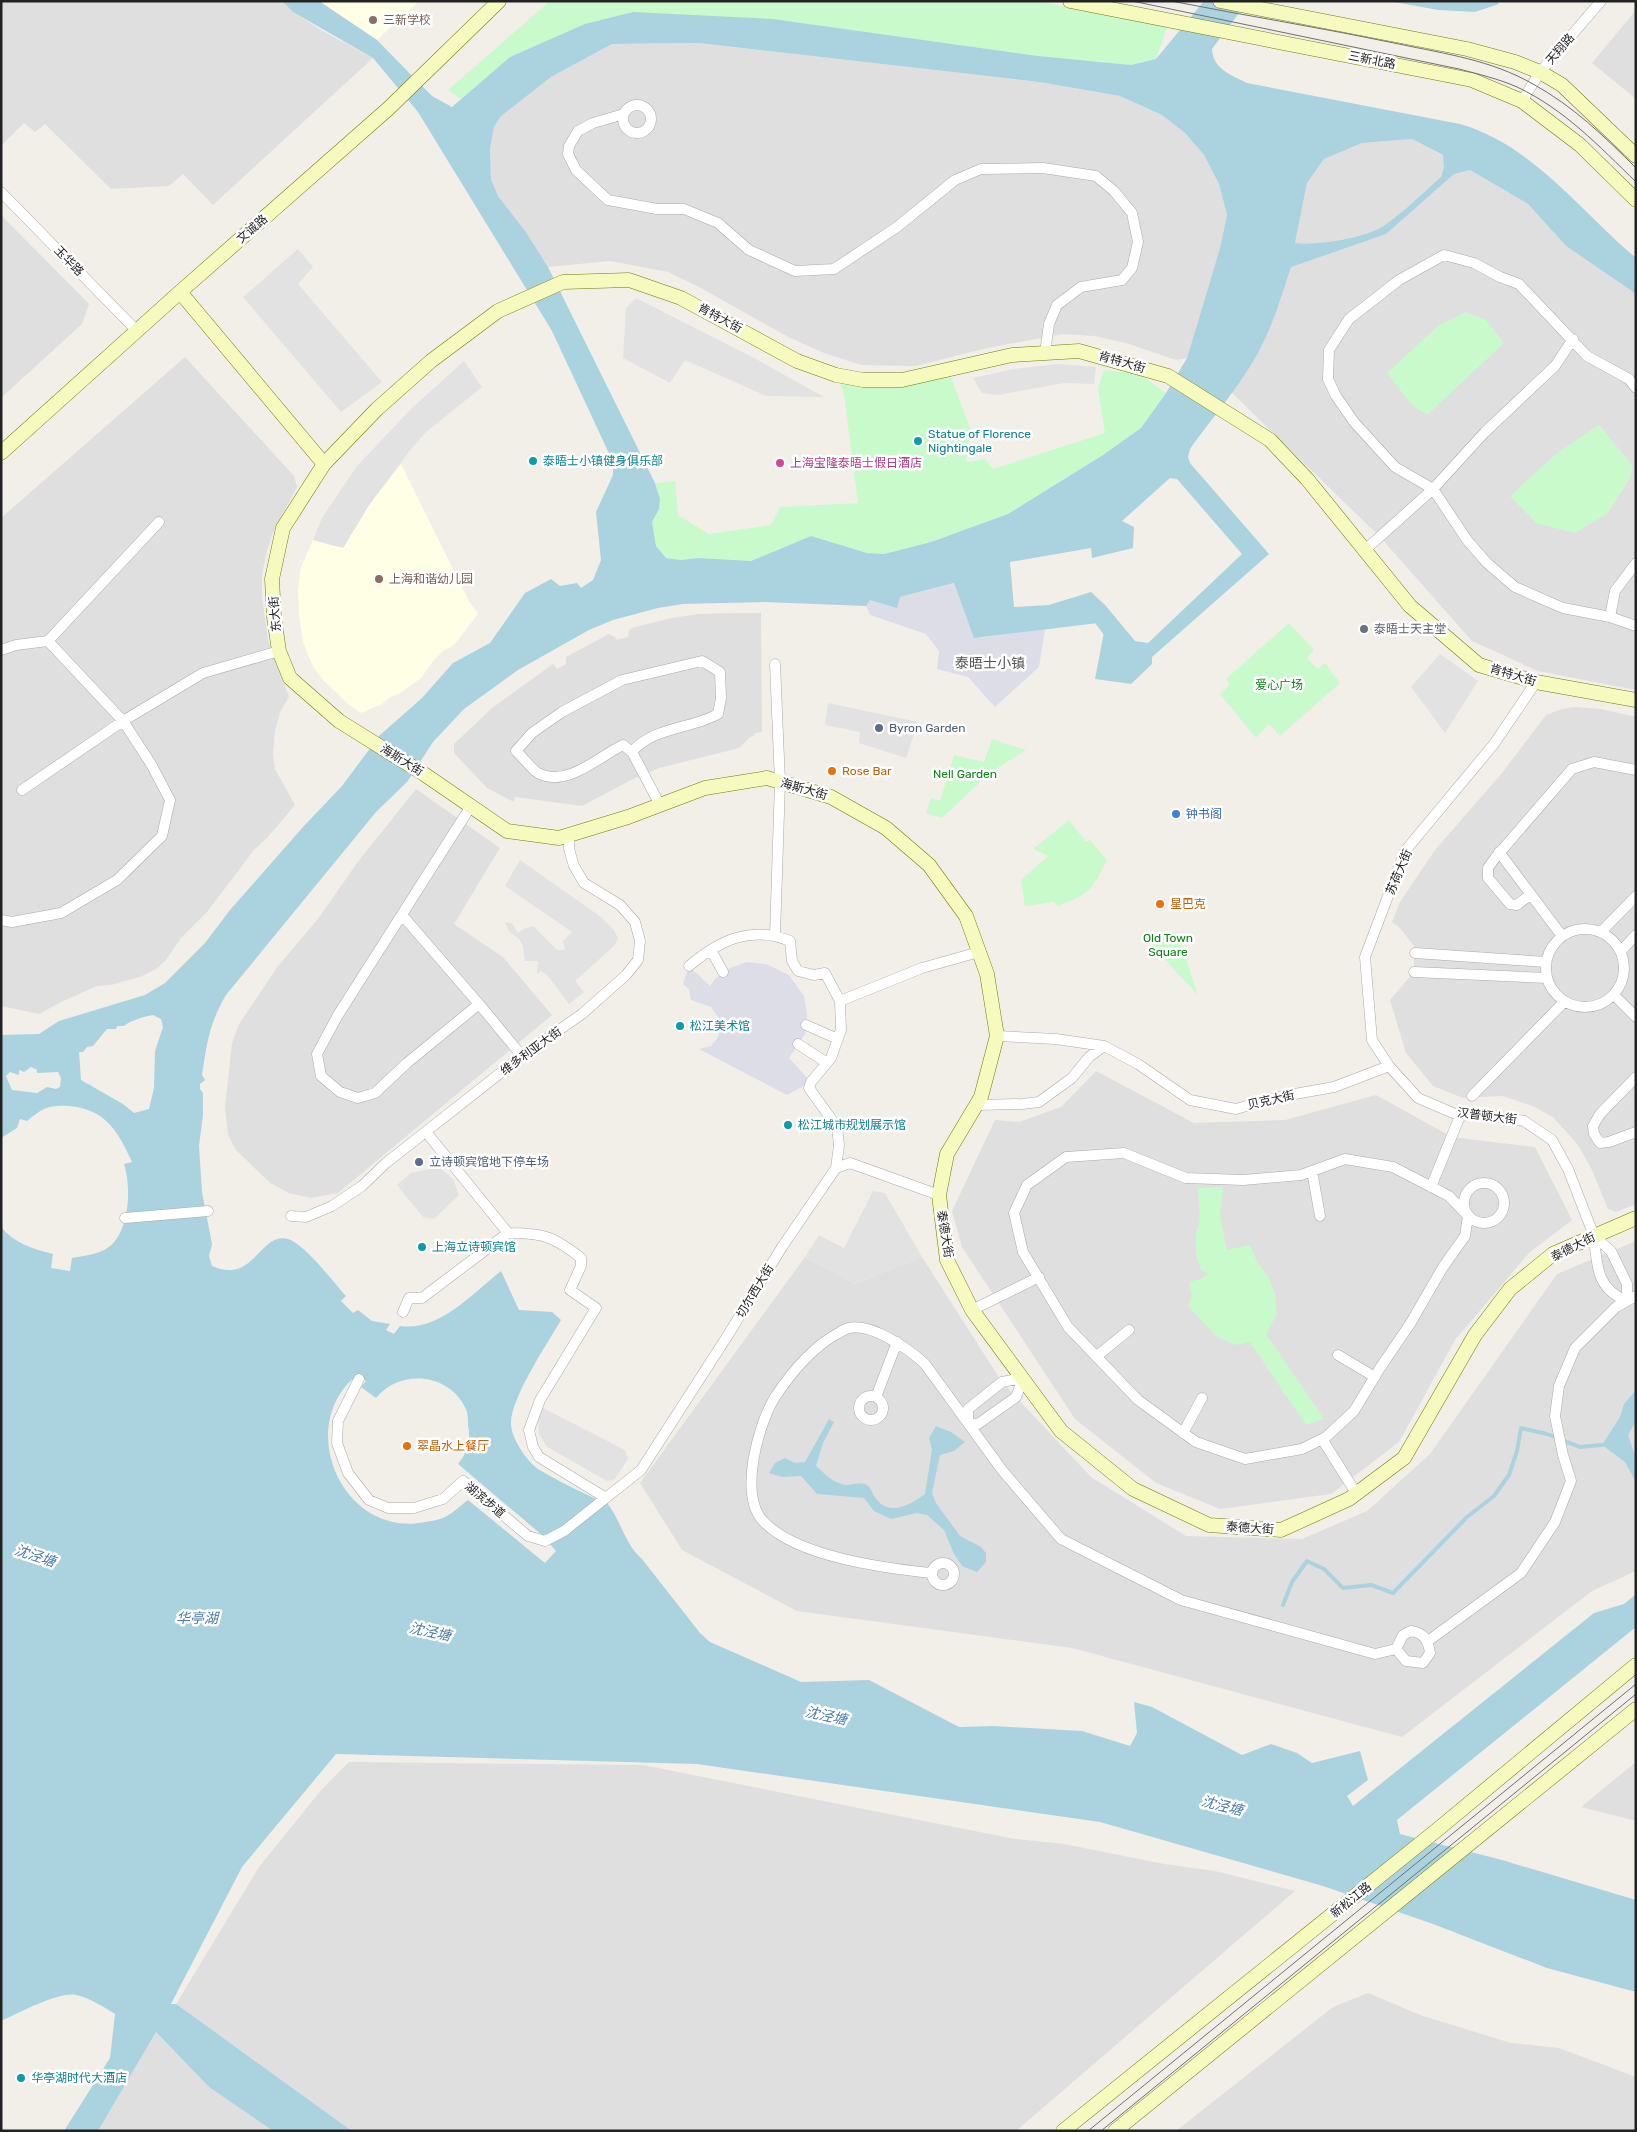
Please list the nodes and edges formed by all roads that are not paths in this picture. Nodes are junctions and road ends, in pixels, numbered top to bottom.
1 (499, 1) edge
2 (1070, 1) edge
3 (1220, 1) edge
4 (1601, 1) edge
5 (1540, 72) junction
6 (1522, 101) junction
7 (624, 114) dead end
8 (1636, 156) edge
9 (1, 192) edge
10 (1636, 200) edge
11 (180, 292) junction
12 (137, 331) junction
13 (1573, 340) junction
14 (1046, 353) junction
15 (1636, 388) edge
16 (1, 453) edge
17 (324, 464) junction
18 (1432, 489) junction
19 (159, 522) dead end
20 (1365, 550) junction
21 (1636, 563) edge
22 (1610, 617) junction
23 (1636, 626) edge
24 (48, 641) junction
25 (1, 650) edge
26 (279, 651) junction
27 (776, 664) dead end
28 (1536, 682) junction
29 (1636, 700) edge
30 (122, 721) junction
31 (366, 738) joint
32 (632, 752) junction
33 (1636, 770) edge
34 (780, 782) junction
35 (22, 790) dead end
36 (660, 805) junction
37 (470, 806) junction
38 (569, 835) junction
39 (1499, 852) junction
40 (1531, 894) junction
41 (1636, 896) edge
42 (402, 915) junction
43 (1, 920) edge
44 (1601, 932) junction
45 (775, 935) junction
46 (1636, 935) edge
47 (1562, 936) junction
48 (710, 950) junction
49 (1621, 951) junction
50 (979, 952) junction
51 (1415, 953) dead end
52 (1546, 962) junction
53 (689, 966) dead end
54 (723, 972) dead end
55 (1414, 972) dead end
56 (1547, 978) junction
57 (1614, 995) junction
58 (840, 1001) junction
59 (1564, 1002) junction
60 (479, 1004) junction
61 (1636, 1017) edge
62 (806, 1024) dead end
63 (997, 1036) junction
64 (838, 1039) junction
65 (798, 1044) dead end
66 (1104, 1046) junction
67 (522, 1056) junction
68 (827, 1064) junction
69 (1389, 1066) junction
70 (1636, 1077) edge
71 (1472, 1096) dead end
72 (976, 1105) junction
73 (1460, 1116) junction
74 (426, 1132) junction
75 (1636, 1132) edge
76 (836, 1168) junction
77 (1312, 1171) junction
78 (1431, 1187) junction
79 (939, 1195) junction
80 (208, 1211) dead end
81 (291, 1216) dead end
82 (1320, 1216) dead end
83 (125, 1218) dead end
84 (1636, 1218) edge
85 (508, 1233) junction
86 (1594, 1236) junction
87 (1039, 1277) junction
88 (1631, 1299) edge
89 (972, 1310) junction
90 (402, 1312) dead end
91 (1130, 1330) dead end
92 (897, 1342) junction
93 (1338, 1355) dead end
94 (1097, 1356) junction
95 (1375, 1376) junction
96 (1023, 1378) junction
97 (359, 1379) dead end
98 (876, 1397) dead end
99 (1202, 1398) dead end
100 (968, 1423) junction
101 (1183, 1432) junction
102 (1322, 1439) junction
103 (1356, 1493) junction
104 (606, 1498) junction
105 (931, 1573) dead end
106 (1428, 1641) junction
107 (1396, 1649) junction
108 (1636, 1665) edge
109 (1636, 1709) edge
110 (1063, 2131) edge
111 (1115, 2131) edge

1 - 11 street, 文诚路
2 - 6 street, 三新北路
3 - 5 street
4 - 5 street, 天翔路
5 - 6 street, 天翔路
5 - 8 street
6 - 10 street, 三新北路
7 - 14 street
9 - 12 street, 玉华路
11 - 12 street, 文诚路
11 - 17 street
12 - 16 street, 文诚路
13 - 15 street
13 - 18 street
13 - 18 street
14 - 17 street, 肯特大街
14 - 20 street, 肯特大街
17 - 26 street, 东大街
18 - 20 street
18 - 22 street
19 - 24 street
20 - 28 street, 肯特大街
21 - 22 street
22 - 23 street
24 - 25 street
24 - 30 street
26 - 30 street
26 - 31 street, 东大街
27 - 34 street
28 - 29 street, 肯特大街
28 - 69 street, 苏荷大街
30 - 35 street
30 - 43 street
31 - 37 street, 海斯大街
32 - 32 street
32 - 36 street
33 - 39 street
34 - 36 street, 海斯大街
34 - 45 street
34 - 50 street, 海斯大街
36 - 38 street, 海斯大街
37 - 38 street, 海斯大街
37 - 42 street
38 - 67 street, 维多利亚大街
39 - 40 street
39 - 40 street
40 - 47 street
41 - 44 street
42 - 60 street
42 - 60 street
44 - 47 street
44 - 49 street
45 - 48 street
45 - 58 street
46 - 49 street
47 - 52 street
48 - 53 street
48 - 54 street
49 - 57 street
50 - 58 street
50 - 63 street, 海斯大街
51 - 52 street
52 - 56 street
55 - 56 street
56 - 59 street
57 - 59 street
57 - 61 street
58 - 64 street
59 - 71 street
60 - 67 street
62 - 64 street
63 - 66 street, 贝克大街
63 - 72 street, 海斯大街
64 - 68 street
65 - 68 street
66 - 69 street, 贝克大街
66 - 72 street
67 - 74 street, 维多利亚大街
68 - 76 street
69 - 73 street, 汉普顿大街
70 - 75 street
72 - 79 street, 海斯大街
73 - 78 street
73 - 86 street, 汉普顿大街
74 - 81 street, 维多利亚大街
74 - 85 street
76 - 79 street
76 - 104 street, 切尔西大街
77 - 78 street
77 - 82 street
77 - 87 street
78 - 95 street
79 - 89 street, 泰德大街
80 - 83 street
84 - 86 street, 泰德大街
85 - 90 street
85 - 104 street
86 - 88 street
86 - 88 street
86 - 103 street, 泰德大街
87 - 89 street
87 - 94 street
88 - 106 street
89 - 96 street, 泰德大街
91 - 94 street
92 - 98 street
92 - 100 street
92 - 105 street
93 - 95 street
94 - 101 street
95 - 102 street
96 - 100 street
96 - 100 street
96 - 103 street, 泰德大街
97 - 104 street, 湖滨步道
99 - 101 street
100 - 107 street
101 - 102 street
102 - 103 street
106 - 107 street
106 - 107 street
108 - 110 street, 新松江路
109 - 111 street

